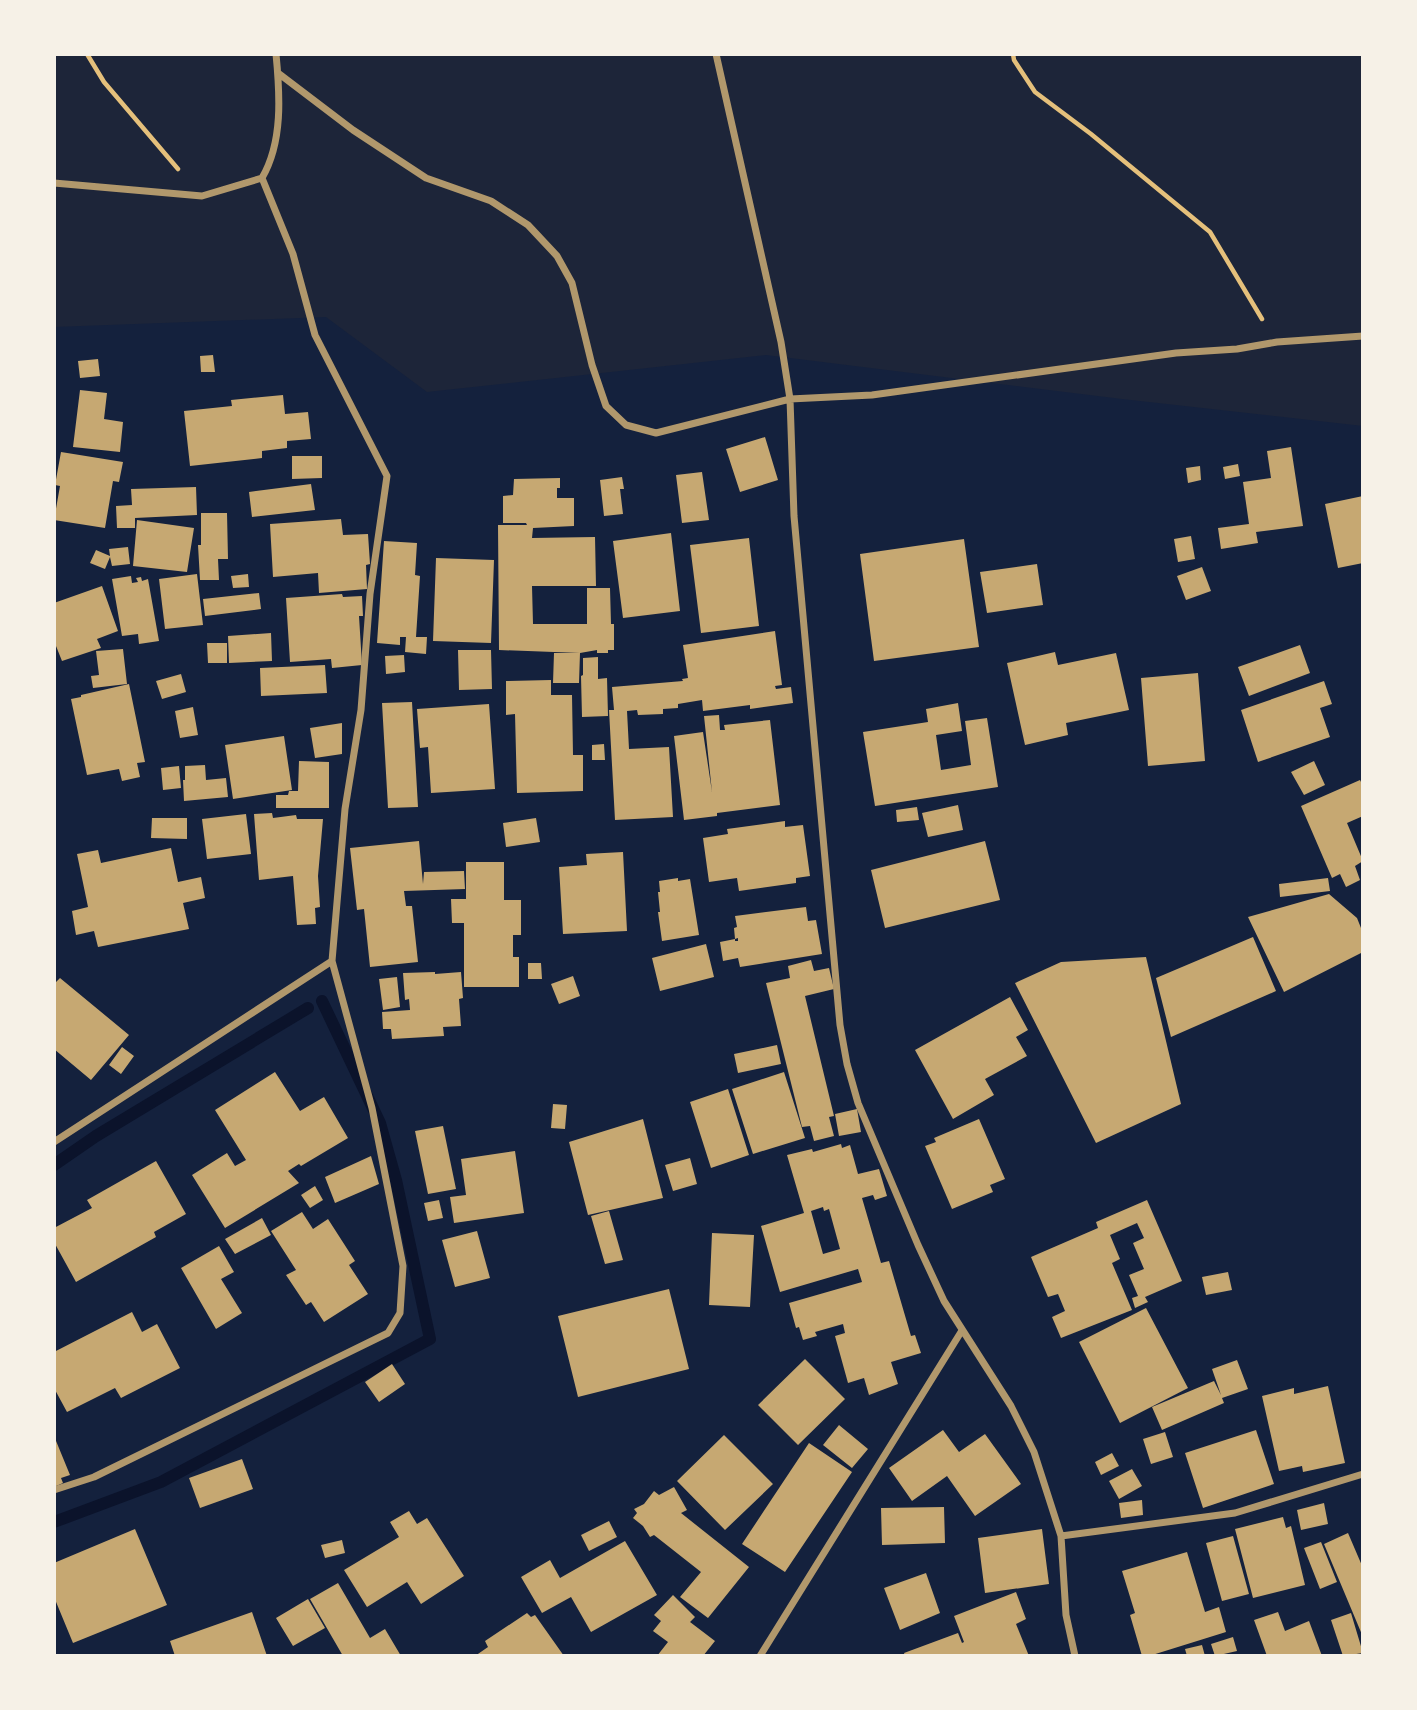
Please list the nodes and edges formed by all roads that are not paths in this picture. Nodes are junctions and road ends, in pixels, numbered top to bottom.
1 (276, 54) edge
2 (716, 54) edge
3 (278, 73) junction
4 (262, 178) junction
5 (54, 183) edge
6 (1363, 336) edge
7 (790, 399) junction
8 (332, 961) junction
9 (54, 1142) edge
10 (961, 1332) junction
11 (1363, 1474) edge
12 (54, 1490) edge
13 (1061, 1536) junction
14 (760, 1656) edge
15 (1074, 1656) edge

1 - 3 street
2 - 7 street
3 - 4 street
3 - 7 street
4 - 5 street
4 - 8 street
6 - 7 street
7 - 10 street
8 - 9 street
8 - 12 street
10 - 13 street
10 - 14 street
11 - 13 street
13 - 15 street

